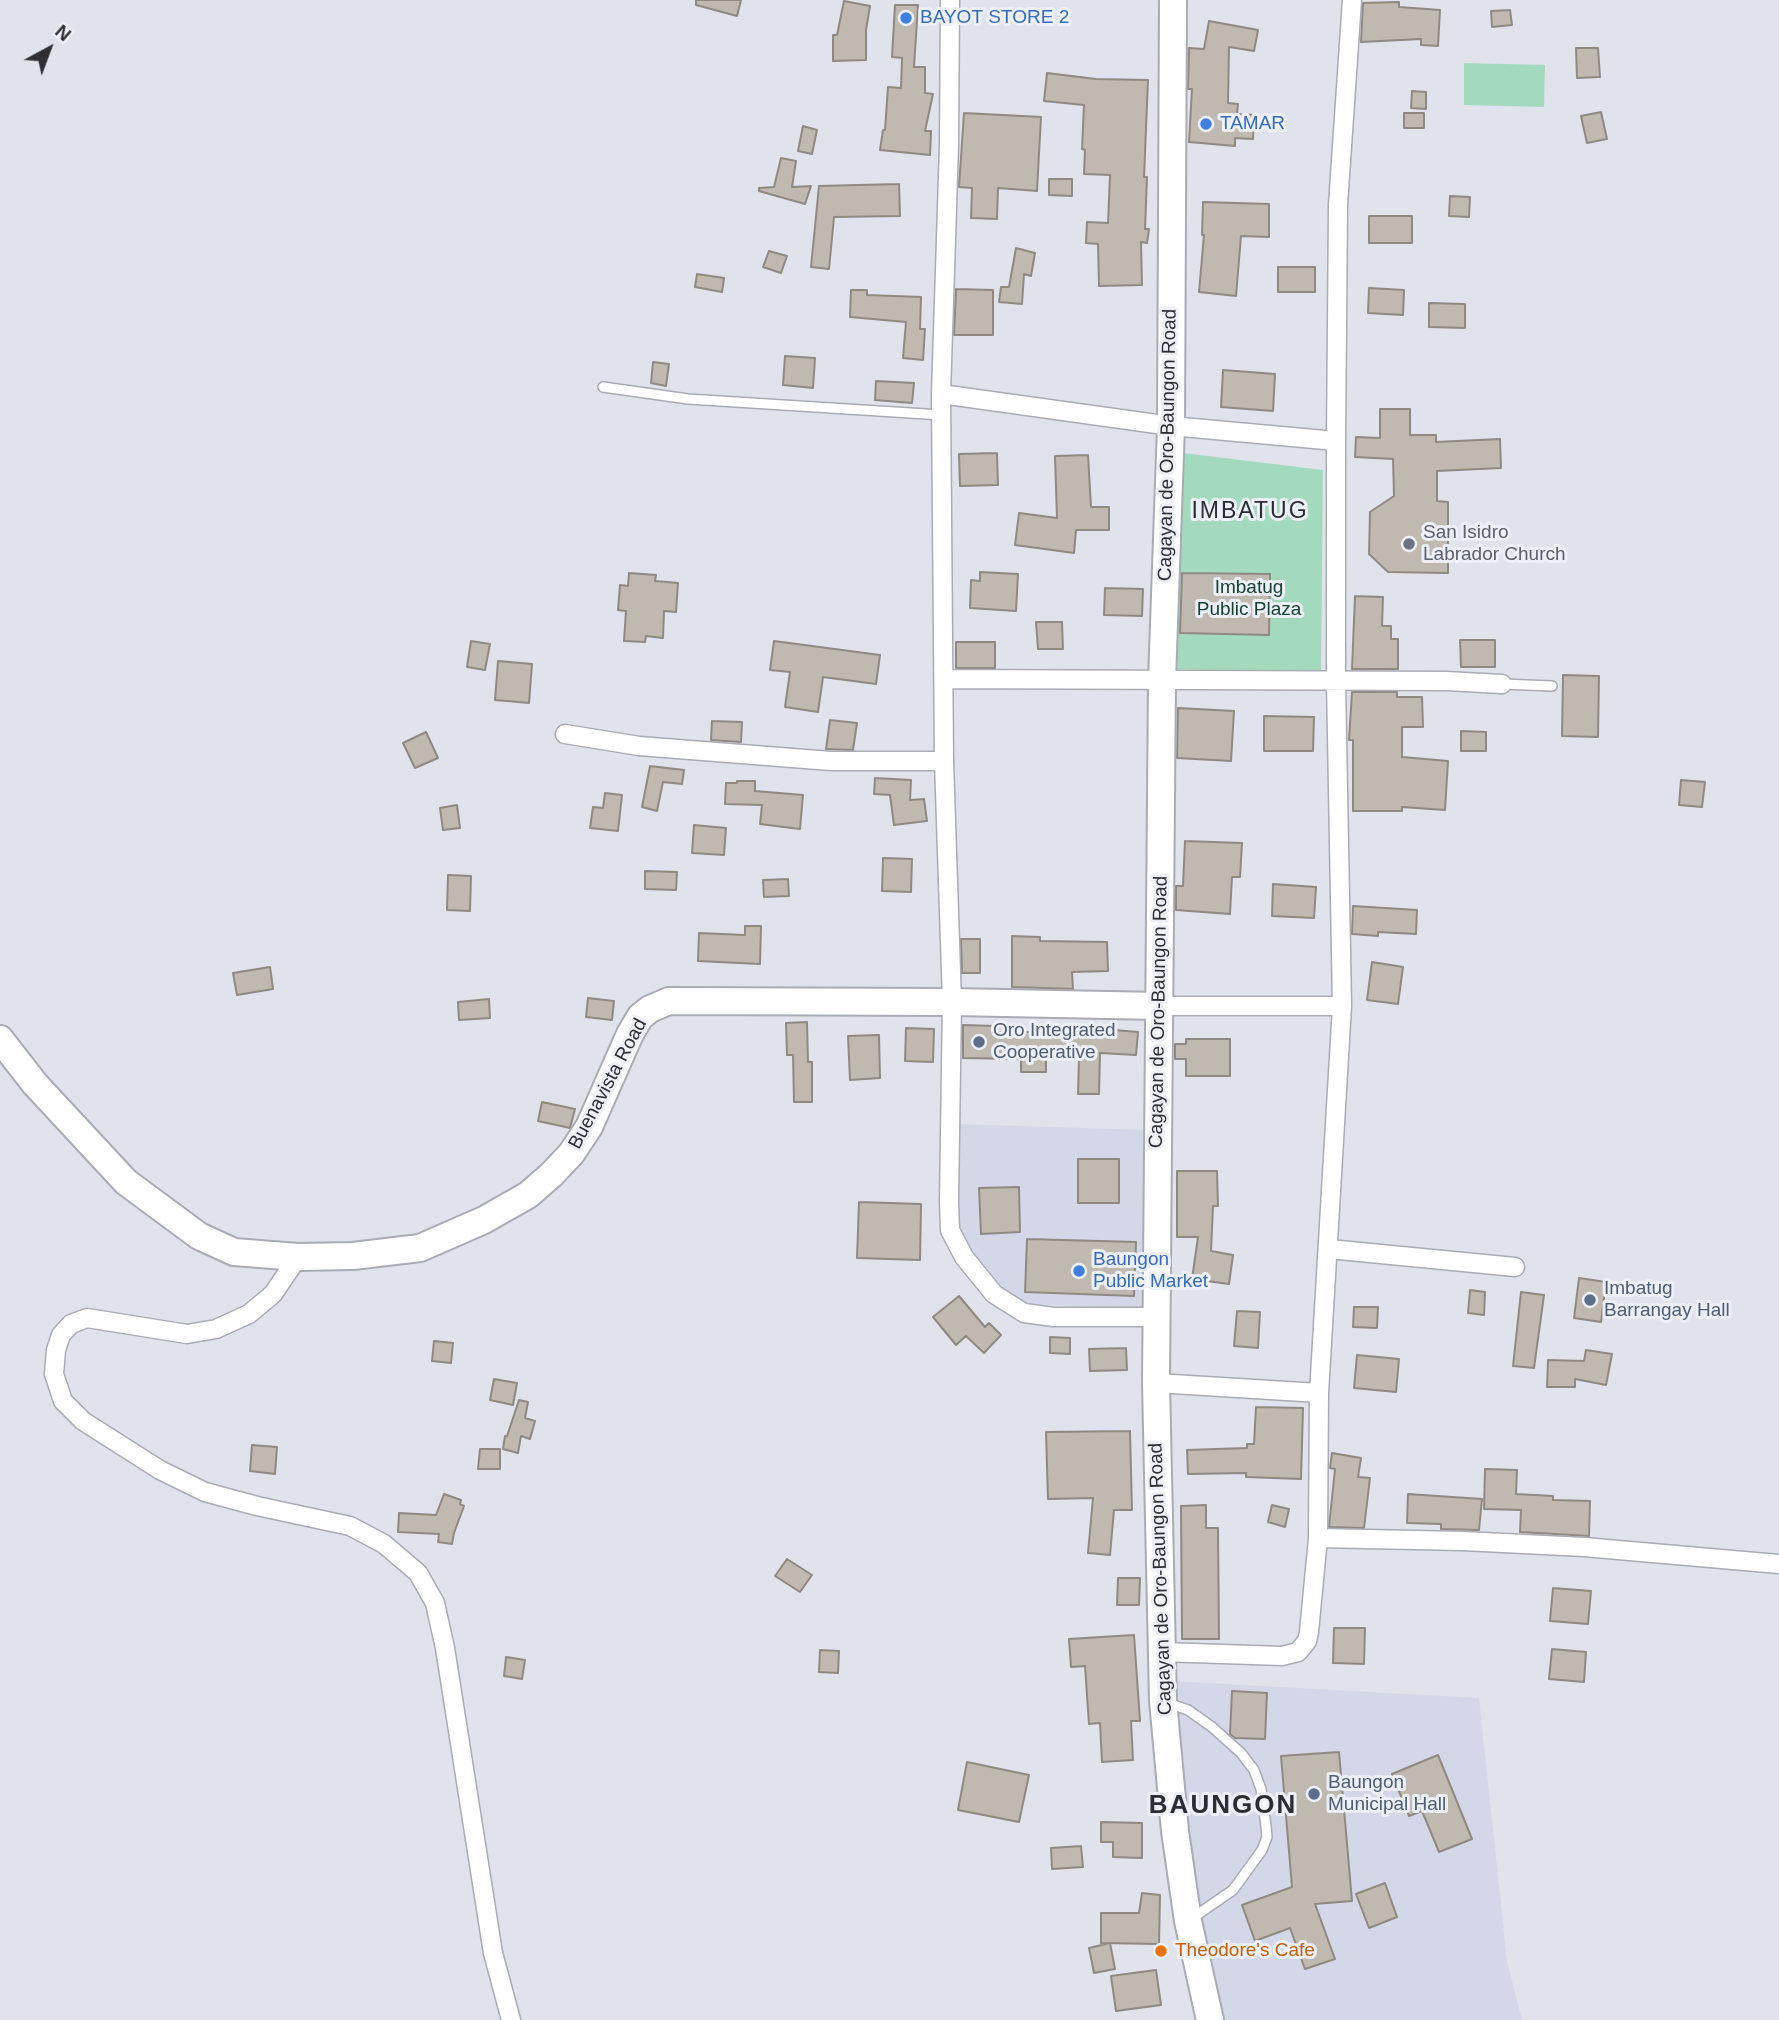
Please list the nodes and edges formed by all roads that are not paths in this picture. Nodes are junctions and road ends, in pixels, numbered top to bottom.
1 (950, 0) edge
2 (1173, 0) edge
3 (1352, 0) edge
4 (603, 387) dead end
5 (941, 394) junction
6 (942, 415) junction
7 (1171, 426) junction
8 (1336, 442) junction
9 (945, 679) junction
10 (1162, 680) junction
11 (1336, 681) junction
12 (1502, 684) joint
13 (1552, 686) dead end
14 (565, 734) dead end
15 (944, 761) junction
16 (952, 1002) junction
17 (1160, 1006) junction
18 (1342, 1006) junction
19 (0, 1039) edge
20 (1329, 1250) junction
21 (298, 1257) junction
22 (1515, 1267) dead end
23 (1156, 1317) junction
24 (1156, 1383) junction
25 (1319, 1393) junction
26 (1318, 1538) junction
27 (1779, 1564) edge
28 (1162, 1652) junction
29 (1163, 1701) junction
30 (1188, 1921) junction
31 (511, 2020) edge
32 (1210, 2020) edge

1 - 5 street
2 - 7 main road, Cagayan de Oro-Baungon Road
3 - 8 street
4 - 6 lane
5 - 6 street
5 - 7 street
6 - 9 street
7 - 8 street
7 - 10 main road, Cagayan de Oro-Baungon Road
8 - 11 street
9 - 10 street
9 - 15 street
10 - 11 street
10 - 17 main road, Cagayan de Oro-Baungon Road
11 - 12 street
11 - 18 street
12 - 13 lane
14 - 15 street
15 - 16 street
16 - 17 main road, Buenavista Road
16 - 21 main road, Buenavista Road
16 - 23 street
17 - 18 street
17 - 23 main road, Cagayan de Oro-Baungon Road
18 - 20 street
19 - 21 main road, Buenavista Road
20 - 22 street
20 - 25 street
21 - 31 street
23 - 24 main road, Cagayan de Oro-Baungon Road
24 - 25 street
24 - 28 main road, Cagayan de Oro-Baungon Road
25 - 26 street
26 - 27 street
26 - 28 street
28 - 29 main road, Cagayan de Oro-Baungon Road
29 - 30 main road, Cagayan de Oro-Baungon Road
29 - 30 lane
30 - 32 main road, Cagayan de Oro-Baungon Road

